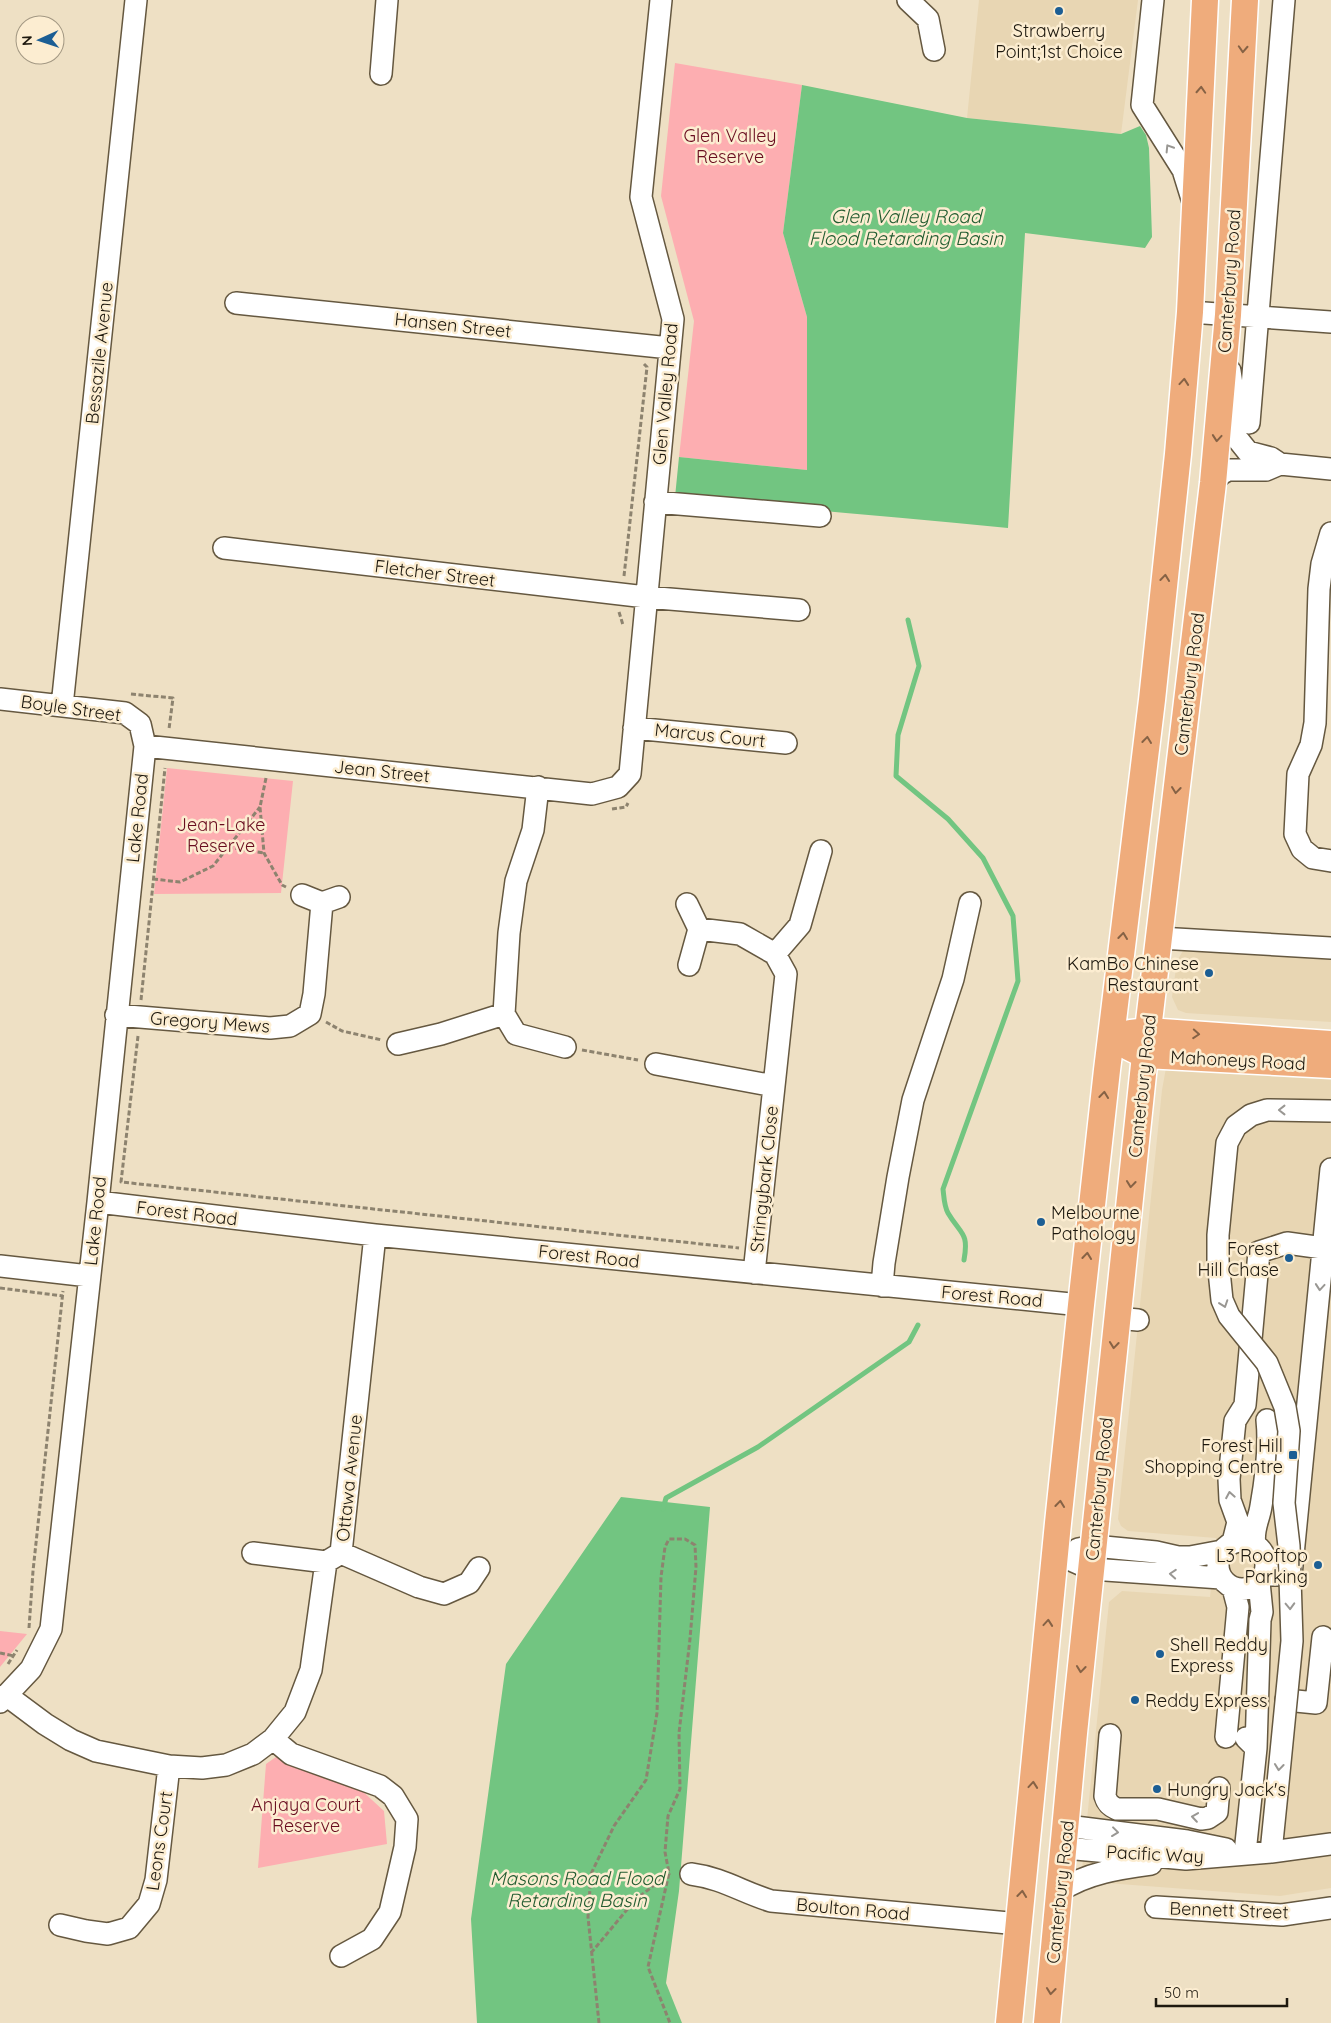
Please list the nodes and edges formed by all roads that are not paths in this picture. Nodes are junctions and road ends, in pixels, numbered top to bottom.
1 (136, 0) edge
2 (387, 0) edge
3 (661, 0) edge
4 (908, 0) edge
5 (1153, 0) edge
6 (1205, 0) edge
7 (1245, 0) edge
8 (1284, 0) edge
9 (934, 50) dead end
10 (381, 74) dead end
11 (1196, 209) junction
12 (236, 303) dead end
13 (1190, 312) junction
14 (1228, 315) junction
15 (1258, 317) junction
16 (1331, 322) edge
17 (1226, 344) junction
18 (670, 348) junction
19 (1250, 424) dead end
20 (1280, 464) junction
21 (1331, 469) edge
22 (1213, 482) junction
23 (655, 502) junction
24 (820, 516) dead end
25 (1331, 533) edge
26 (224, 548) dead end
27 (646, 597) junction
28 (799, 610) dead end
29 (0, 699) edge
30 (62, 706) junction
31 (140, 724) joint
32 (634, 728) junction
33 (786, 743) dead end
34 (145, 746) junction
35 (538, 787) junction
36 (618, 787) joint
37 (821, 851) dead end
38 (1331, 861) edge
39 (302, 895) road end
40 (970, 903) dead end
41 (688, 904) dead end
42 (699, 929) junction
43 (1158, 938) junction
44 (1331, 948) edge
45 (775, 954) junction
46 (689, 965) dead end
47 (504, 1014) junction
48 (116, 1015) junction
49 (1111, 1036) junction
50 (1146, 1043) junction
51 (398, 1044) road end
52 (564, 1047) road end
53 (1330, 1051) edge
54 (656, 1064) road end
55 (774, 1086) junction
56 (1331, 1111) edge
57 (1331, 1169) edge
58 (98, 1202) junction
59 (375, 1235) junction
60 (1323, 1248) junction
61 (0, 1266) edge
62 (754, 1273) junction
63 (89, 1276) junction
64 (882, 1286) junction
65 (1082, 1305) junction
66 (1240, 1413) junction
67 (1267, 1420) junction
68 (1307, 1424) junction
69 (1228, 1547) junction
70 (1259, 1549) junction
71 (253, 1553) dead end
72 (1055, 1553) junction
73 (334, 1557) junction
74 (1092, 1557) junction
75 (479, 1568) dead end
76 (1292, 1568) junction
77 (1262, 1579) junction
78 (1227, 1583) junction
79 (1323, 1637) dead end
80 (3, 1699) edge
81 (1286, 1700) junction
82 (1110, 1735) dead end
83 (273, 1739) junction
84 (1256, 1748) junction
85 (168, 1766) junction
86 (1219, 1788) dead end
87 (1028, 1834) junction
88 (1066, 1837) junction
89 (1331, 1844) edge
90 (1271, 1852) junction
91 (1245, 1853) junction
92 (1186, 1859) junction
93 (691, 1874) road end
94 (1060, 1891) junction
95 (1156, 1907) dead end
96 (1331, 1908) edge
97 (1019, 1924) junction
98 (60, 1925) dead end
99 (341, 1956) dead end
100 (1010, 2023) edge
101 (1047, 2023) edge

1 - 30 street, Bessazile Avenue
2 - 10 street
3 - 18 street, Glen Valley Road
4 - 9 street
11 -> 5 street, Canterbury Road
11 -> 6 main road, Canterbury Road
7 -> 14 main road, Canterbury Road
8 - 15 street, Canterbury Road
11 - 13 main road, Canterbury Road
12 - 18 street, Hansen Street
13 - 14 street
49 -> 13 main road, Canterbury Road
14 - 15 street
14 - 17 main road, Canterbury Road
15 - 16 street
15 - 19 street, Canterbury Road
17 - 20 street
17 -> 22 main road, Canterbury Road
18 - 23 street, Glen Valley Road
20 - 21 street
20 - 22 street
22 -> 43 main road, Canterbury Road
23 - 24 street
23 - 27 street, Glen Valley Road
25 - 38 street
26 - 27 street, Fletcher Street
27 - 28 street, Fletcher Street
27 - 32 street, Glen Valley Road
29 - 30 street, Boyle Street
30 - 31 street, Boyle Street
31 - 34 street, Lake Road
32 - 33 street, Marcus Court
32 - 36 street, Glen Valley Road
34 - 35 street, Jean Street
34 - 48 street, Lake Road
35 - 36 street, Jean Street
35 - 47 street
37 - 45 street
39 - 48 street, Gregory Mews
40 - 64 street
41 - 42 street
42 - 45 street
42 - 46 street
43 - 44 street
43 - 50 main road, Canterbury Road
45 - 55 street, Stringybark Close
47 - 51 street
47 - 52 street
48 - 58 street, Lake Road
49 - 50 main road, Mahoneys Road
65 -> 49 main road, Canterbury Road
50 - 53 main road, Mahoneys Road
50 -> 74 main road, Canterbury Road
54 - 55 street, Stringybark Close
55 - 62 street, Stringybark Close
56 -> 81 street, bridge
57 - 60 street
58 - 59 street, Forest Road
58 - 63 street, Lake Road
59 - 62 street, Forest Road
59 - 73 street, Ottawa Avenue
60 - 66 street
60 -> 68 street
61 - 63 street
62 - 64 street, Forest Road
63 - 80 street, Lake Road
64 - 65 street, Forest Road
72 -> 65 main road, Canterbury Road
66 - 67 street
69 -> 66 street
67 - 68 street
67 - 70 street
68 - 76 street
69 - 70 street
69 - 74 street
69 - 78 street
70 - 76 street
70 - 77 street
71 - 73 street
72 - 74 street
87 -> 72 main road, Canterbury Road
73 - 75 street
73 - 83 street, Ottawa Avenue
78 -> 74 street
74 -> 88 main road, Canterbury Road
76 - 77 street
77 - 78 street
77 - 84 street
78 - 84 street
79 - 81 street
80 - 85 street, Ottawa Avenue
81 -> 90 street, bridge
86 -> 82 street
83 - 85 street, Ottawa Avenue
83 - 99 street
84 - 91 street
85 - 98 street, Leons Court
87 - 88 main road
97 -> 87 main road, Canterbury Road
88 -> 91 street, Pacific Way
88 - 92 street, Pacific Way
88 - 94 main road, Canterbury Road
89 - 90 street, Pacific Way
90 - 91 street, Pacific Way
91 - 92 street, Pacific Way
92 - 94 street
93 - 97 street, Boulton Road
94 -> 101 main road, Canterbury Road
95 - 96 street, Bennett Street
97 - 100 main road, Canterbury Road

